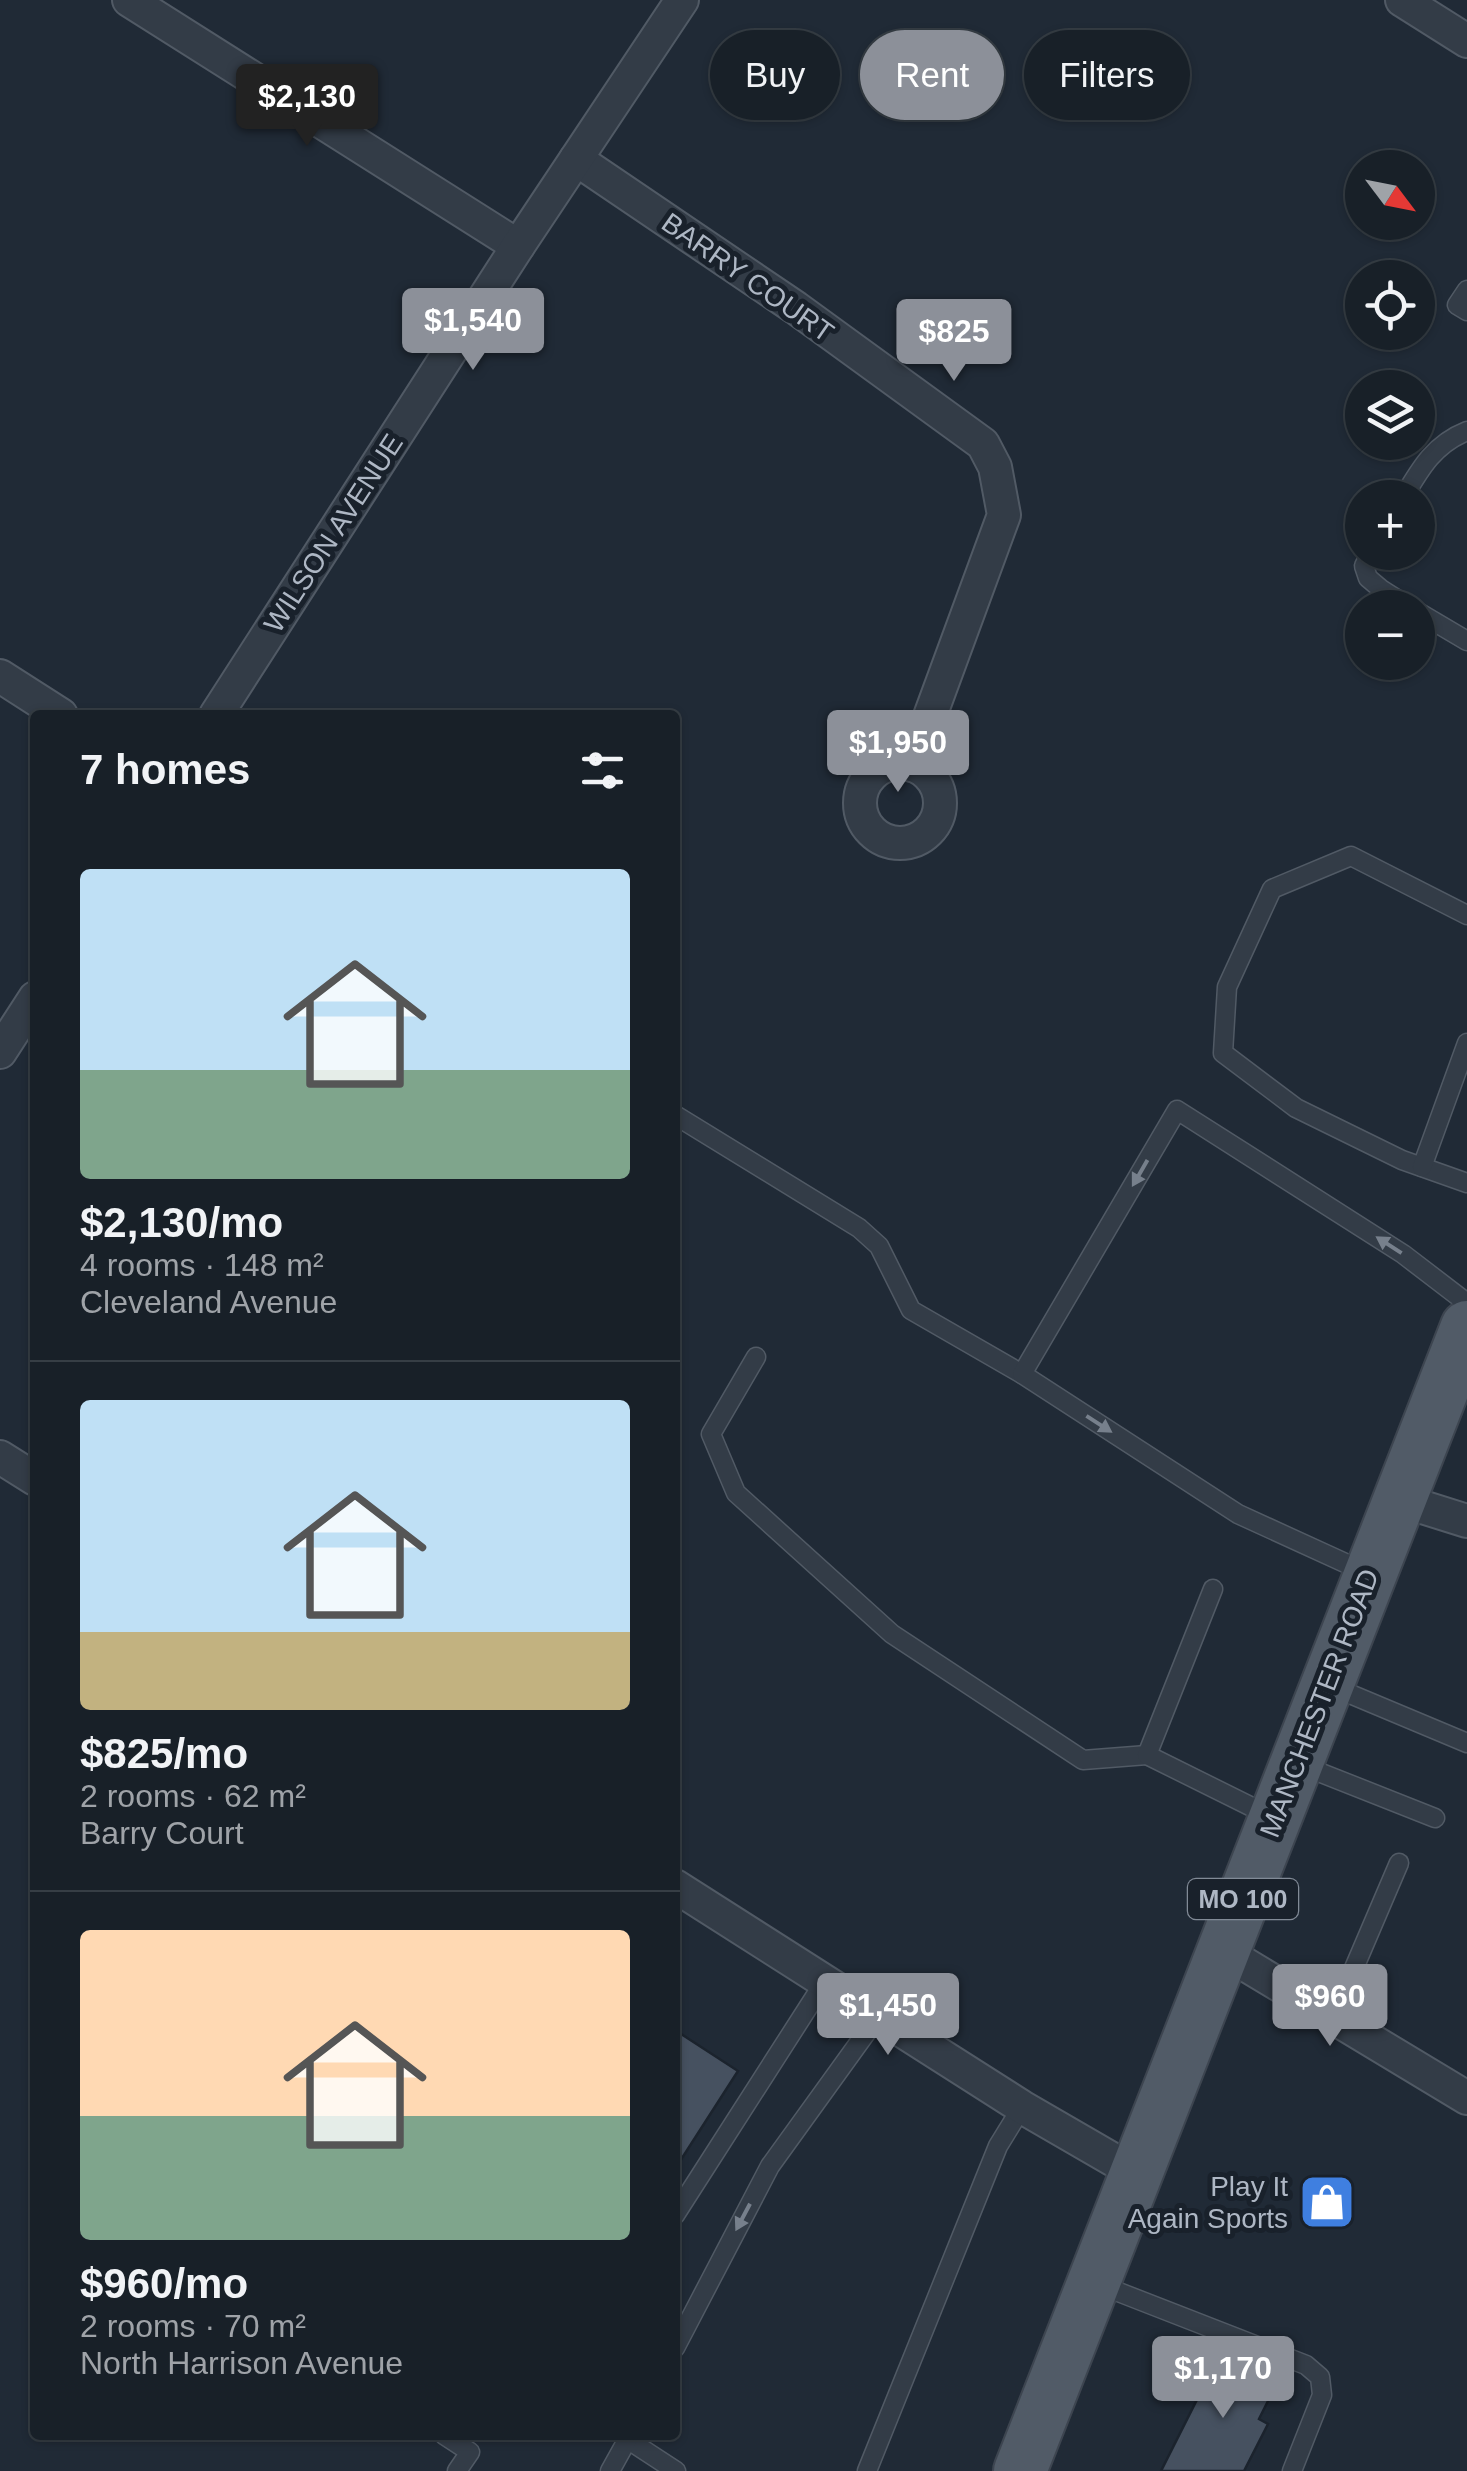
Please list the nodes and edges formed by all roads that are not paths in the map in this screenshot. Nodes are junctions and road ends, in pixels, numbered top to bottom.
1 (129, 0) edge
2 (682, 0) edge
3 (1402, 0) edge
4 (1467, 41) edge
5 (576, 159) junction
6 (518, 246) junction
7 (1467, 290) edge
8 (1467, 311) edge
9 (1467, 430) edge
10 (1413, 480) edge
11 (1365, 570) edge
12 (1385, 590) edge
13 (1435, 622) edge
14 (1467, 641) edge
15 (0, 676) edge
16 (53, 710) edge
17 (219, 710) edge
18 (912, 764) dead end
19 (1467, 915) edge
20 (30, 1006) edge
21 (1467, 1042) edge
22 (0, 1052) edge
23 (680, 1118) edge
24 (1422, 1167) junction
25 (1467, 1183) edge
26 (1467, 1303) edge
27 (1467, 1327) edge
28 (756, 1357) dead end
29 (1022, 1374) junction
30 (0, 1456) edge
31 (30, 1476) edge
32 (1400, 1500) junction
33 (1467, 1522) edge
34 (1369, 1574) junction
35 (1213, 1590) dead end
36 (1326, 1684) junction
37 (1467, 1743) edge
38 (1147, 1755) junction
39 (1296, 1762) junction
40 (1275, 1818) junction
41 (1435, 1818) dead end
42 (1399, 1863) dead end
43 (680, 1889) edge
44 (1223, 1951) junction
45 (826, 1981) junction
46 (878, 2015) junction
47 (1334, 2015) junction
48 (1467, 2098) edge
49 (1022, 2107) junction
50 (1136, 2173) junction
51 (680, 2207) edge
52 (1093, 2282) junction
53 (680, 2338) edge
54 (452, 2440) edge
55 (626, 2440) edge
56 (632, 2440) edge
57 (457, 2471) edge
58 (610, 2471) edge
59 (676, 2471) edge
60 (867, 2471) edge
61 (1020, 2471) edge
62 (1292, 2471) edge

1 - 6 street
2 - 5 street, WILSON AVENUE
3 - 4 street
5 - 6 street, WILSON AVENUE
5 - 18 street, BARRY COURT
6 - 17 street, WILSON AVENUE
7 - 8 lane
9 - 10 lane
11 - 12 lane
13 - 14 lane
15 - 16 street
19 - 24 lane
20 - 22 street
21 - 24 lane
23 - 29 lane
24 - 25 lane
26 -> 29 lane
27 - 32 main road, MANCHESTER ROAD / MO 100
28 - 38 lane
29 -> 34 lane
30 - 31 street
32 - 33 street
32 - 34 main road, MANCHESTER ROAD / MO 100
34 - 36 main road, MANCHESTER ROAD / MO 100
35 - 38 lane
36 - 37 lane
36 - 39 main road, MANCHESTER ROAD / MO 100
38 - 40 lane
39 - 40 main road, MANCHESTER ROAD / MO 100
39 - 41 lane
40 - 44 main road, MANCHESTER ROAD / MO 100
42 - 47 lane
43 - 45 street
44 - 47 street
44 - 50 main road, MANCHESTER ROAD / MO 100
45 - 46 street
45 - 51 lane
46 - 49 street
46 -> 53 lane
47 - 48 street
49 - 50 street
49 - 60 lane
50 - 52 main road, MANCHESTER ROAD / MO 100
52 - 61 main road, MANCHESTER ROAD / MO 100
52 - 62 lane
54 - 57 lane
55 - 58 lane
56 - 59 lane

